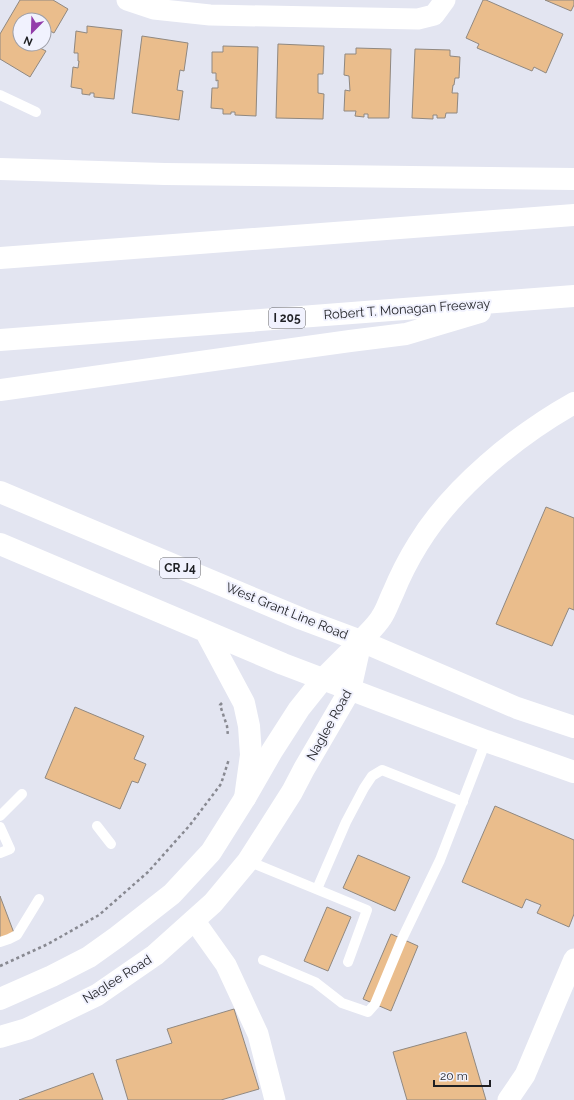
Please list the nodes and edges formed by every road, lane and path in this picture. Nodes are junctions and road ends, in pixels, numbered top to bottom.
1 (127, 0) edge
2 (445, 0) edge
3 (211, 7) edge
4 (332, 8) edge
5 (0, 95) edge
6 (36, 112) dead end
7 (0, 169) edge
8 (574, 178) edge
9 (574, 216) edge
10 (0, 258) edge
11 (574, 296) edge
12 (520, 300) junction
13 (0, 340) edge
14 (0, 390) edge
15 (574, 403) edge
16 (0, 492) edge
17 (0, 544) edge
18 (206, 632) junction
19 (361, 641) junction
20 (323, 679) junction
21 (350, 690) junction
22 (226, 701) dead end
23 (574, 727) edge
24 (228, 741) dead end
25 (486, 741) junction
26 (230, 755) dead end
27 (574, 772) edge
28 (22, 794) dead end
29 (245, 798) junction
30 (463, 802) junction
31 (0, 816) edge
32 (97, 826) dead end
33 (0, 827) edge
34 (111, 844) dead end
35 (0, 853) edge
36 (248, 861) junction
37 (317, 889) junction
38 (39, 899) dead end
39 (194, 920) junction
40 (0, 942) edge
41 (574, 959) edge
42 (263, 960) dead end
43 (348, 962) dead end
44 (0, 966) edge
45 (0, 999) edge
46 (0, 1037) edge
47 (275, 1100) edge
48 (508, 1100) edge

1 - 3 street
2 - 4 street
3 - 4 street
5 - 6 lane
7 - 8 main road
9 - 10 main road
11 - 12 main road, Robert T. Monagan Freeway / I 205
12 - 13 main road, Robert T. Monagan Freeway / I 205
12 - 14 main road
15 - 19 main road
16 - 19 main road, West Grant Line Road / CR J4
17 - 18 main road
18 - 20 main road
18 - 29 main road
19 - 20 main road, Naglee Road
19 - 21 main road, Naglee Road
19 - 23 main road, West Grant Line Road / CR J4
20 - 21 main road
20 - 29 main road, Naglee Road
21 - 25 main road
21 - 36 main road, Naglee Road
22 - 24 path
25 - 27 main road
25 - 30 lane
26 - 44 path
28 - 31 lane
29 - 45 main road, Naglee Road
30 - 37 lane
30 - 42 lane
32 - 34 lane
33 - 35 lane
36 - 37 lane
36 - 39 main road, Naglee Road
37 - 43 lane
38 - 40 lane
39 - 46 main road, Naglee Road
39 - 47 street
41 - 48 street

